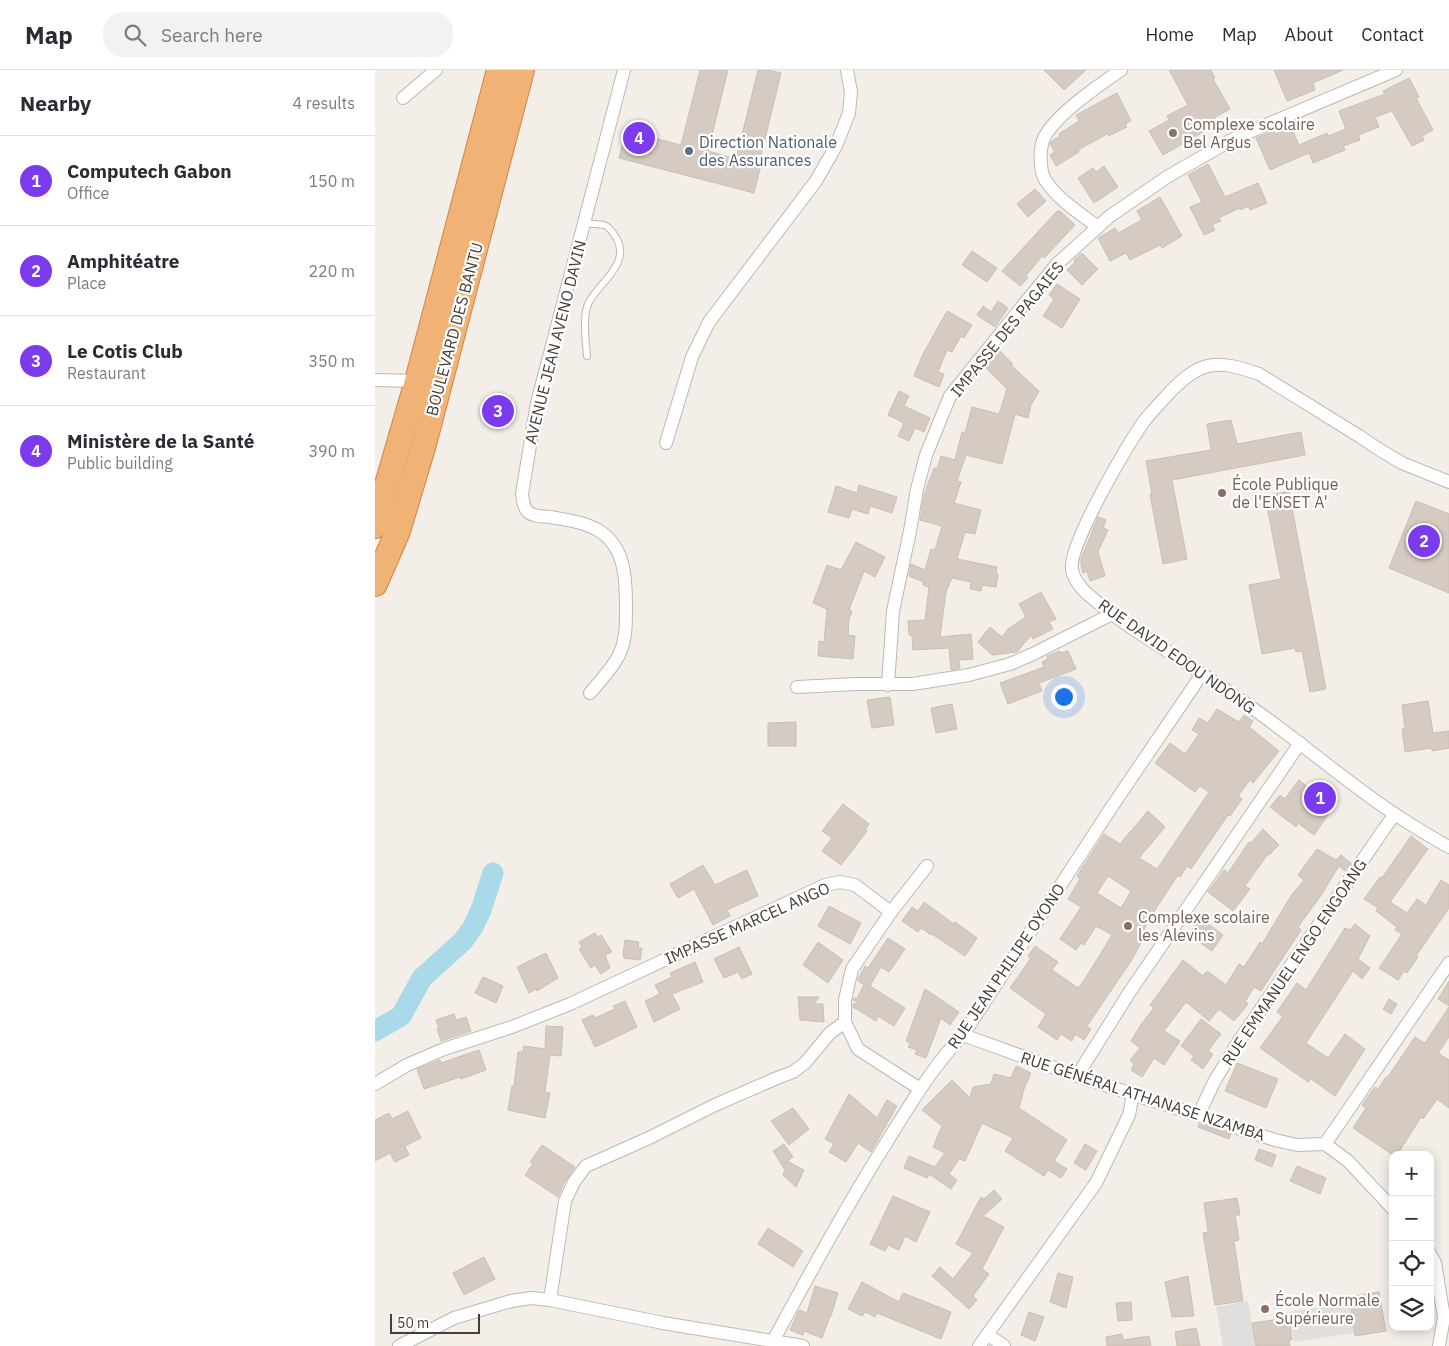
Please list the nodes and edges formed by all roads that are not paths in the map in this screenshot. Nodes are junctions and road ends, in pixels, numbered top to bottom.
1 (436, 70) edge
2 (499, 70) edge
3 (522, 70) edge
4 (624, 70) edge
5 (847, 70) edge
6 (1121, 70) edge
7 (1396, 70) edge
8 (403, 98) dead end
9 (585, 223) junction
10 (1098, 227) junction
11 (587, 356) dead end
12 (375, 380) edge
13 (417, 380) junction
14 (666, 443) dead end
15 (1449, 482) edge
16 (375, 526) edge
17 (375, 584) edge
18 (1112, 614) junction
19 (1202, 674) junction
20 (888, 684) junction
21 (797, 687) dead end
22 (590, 693) dead end
23 (1300, 743) junction
24 (1395, 814) junction
25 (1449, 848) edge
26 (927, 866) dead end
27 (891, 912) junction
28 (1449, 963) edge
29 (845, 1022) junction
30 (963, 1035) junction
31 (1077, 1076) junction
32 (375, 1084) edge
33 (920, 1088) junction
34 (1133, 1094) junction
35 (1199, 1114) junction
36 (1325, 1144) junction
37 (1389, 1205) edge
38 (1434, 1261) edge
39 (550, 1300) junction
40 (988, 1335) junction
41 (773, 1341) junction
42 (399, 1346) edge
43 (803, 1346) edge
44 (979, 1346) edge
45 (1004, 1346) edge
46 (1439, 1346) edge

1 - 8 street
2 - 13 highway, BOULEVARD DES BANTU
3 - 17 highway, BOULEVARD DES BANTU
4 - 9 street, AVENUE JEAN AVENO DAVIN
5 - 14 street
6 - 10 street
7 - 10 street, IMPASSE DES PAGAIES
9 - 11 lane
9 - 22 street, AVENUE JEAN AVENO DAVIN
10 - 20 street, IMPASSE DES PAGAIES
12 - 13 street
13 - 16 highway, BOULEVARD DES BANTU
15 - 18 street, RUE DAVID EDOU NDONG
18 - 19 street, RUE DAVID EDOU NDONG
18 - 20 street
19 - 23 street, RUE DAVID EDOU NDONG
19 - 30 street, RUE JEAN PHILIPE OYONO
20 - 21 street
23 - 24 street, RUE DAVID EDOU NDONG
23 - 31 street
24 - 25 street, RUE DAVID EDOU NDONG
24 - 35 street, RUE EMMANUEL ENGO ENGOANG
26 - 27 street
27 - 29 street
27 - 32 street, IMPASSE MARCEL ANGO
28 - 36 street
29 - 33 street
29 - 39 street
30 - 31 street, RUE GÉNÉRAL ATHANASE NZAMBA
30 - 33 street, RUE JEAN PHILIPE OYONO
31 - 34 street, RUE GÉNÉRAL ATHANASE NZAMBA
33 - 41 street, RUE JEAN PHILIPE OYONO
34 - 35 street, RUE GÉNÉRAL ATHANASE NZAMBA
34 - 40 street
35 - 36 street, RUE GÉNÉRAL ATHANASE NZAMBA
36 - 37 street
38 - 46 street
39 - 41 street
39 - 42 street
40 - 44 street
40 - 45 street
41 - 43 street

